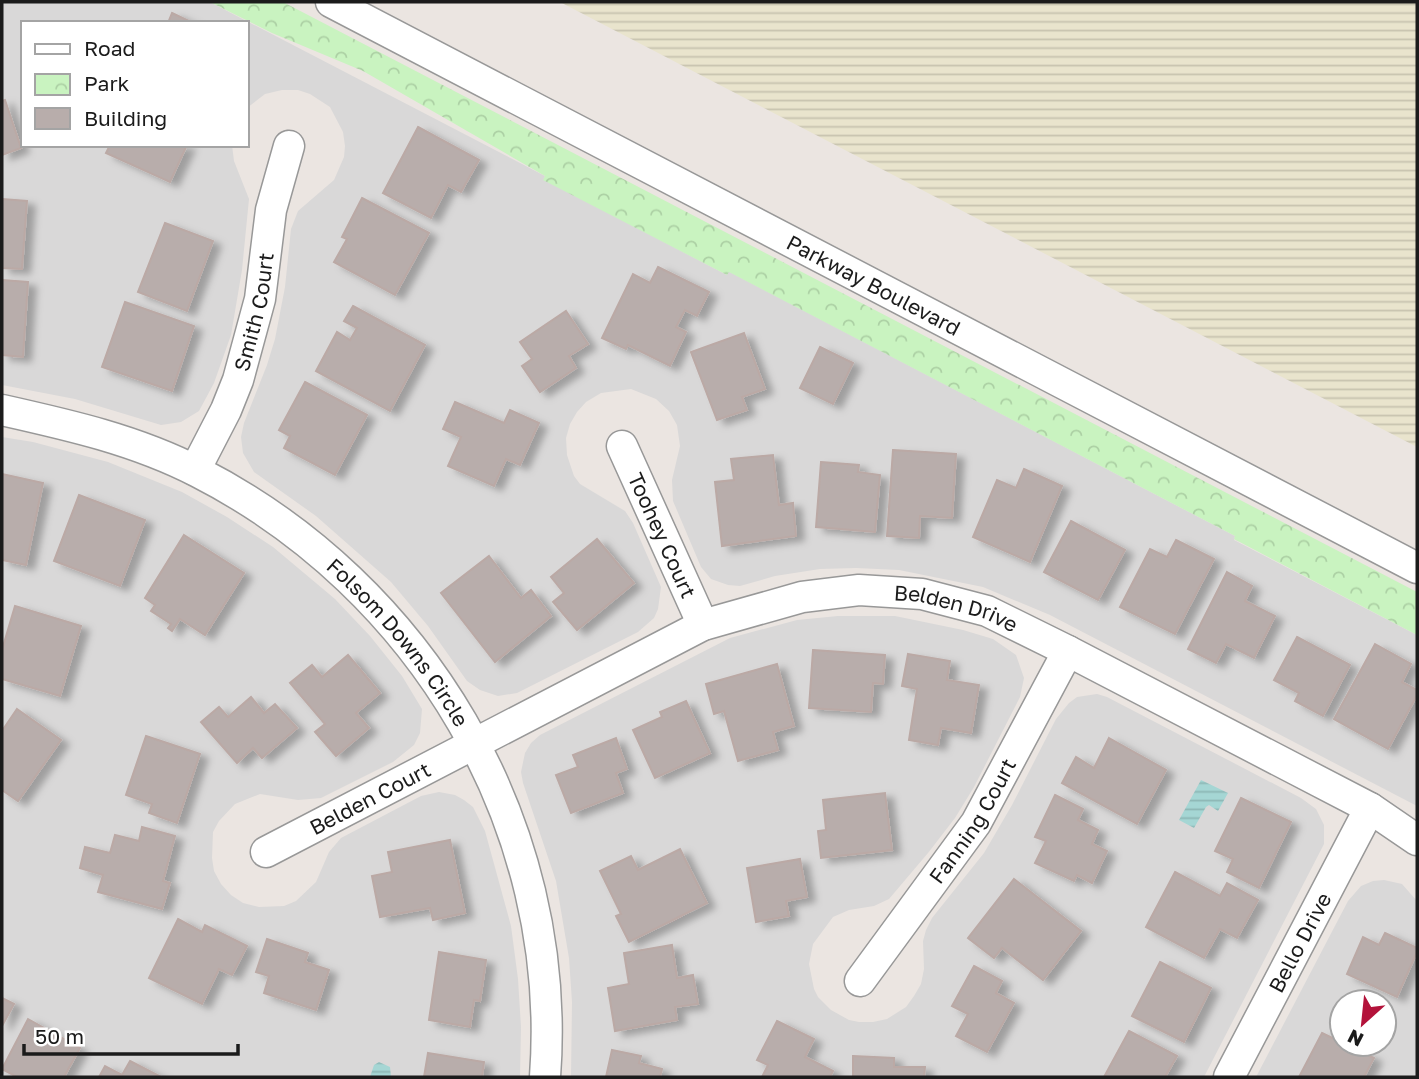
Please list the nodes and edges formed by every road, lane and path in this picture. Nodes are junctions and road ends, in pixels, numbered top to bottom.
1 (331, 2) edge
2 (289, 146) dead end
3 (2, 410) edge
4 (622, 446) dead end
5 (195, 470) junction
6 (1417, 568) edge
7 (703, 625) junction
8 (1068, 651) junction
9 (474, 742) junction
10 (1370, 808) junction
11 (1417, 840) edge
12 (266, 852) dead end
13 (860, 981) dead end
14 (545, 1077) edge
15 (1229, 1077) edge

1 - 6 street, Parkway Boulevard
2 - 5 street, Smith Court
3 - 5 street, Folsom Downs Circle
4 - 7 street, Toohey Court
5 - 9 street, Folsom Downs Circle
7 - 8 street, Belden Drive
7 - 9 street, Belden Drive
8 - 10 street, Belden Drive
8 - 13 street, Fanning Court
9 - 12 street, Belden Court
9 - 14 street, Folsom Downs Circle
10 - 11 street, Belden Drive
10 - 15 street, Bello Drive

